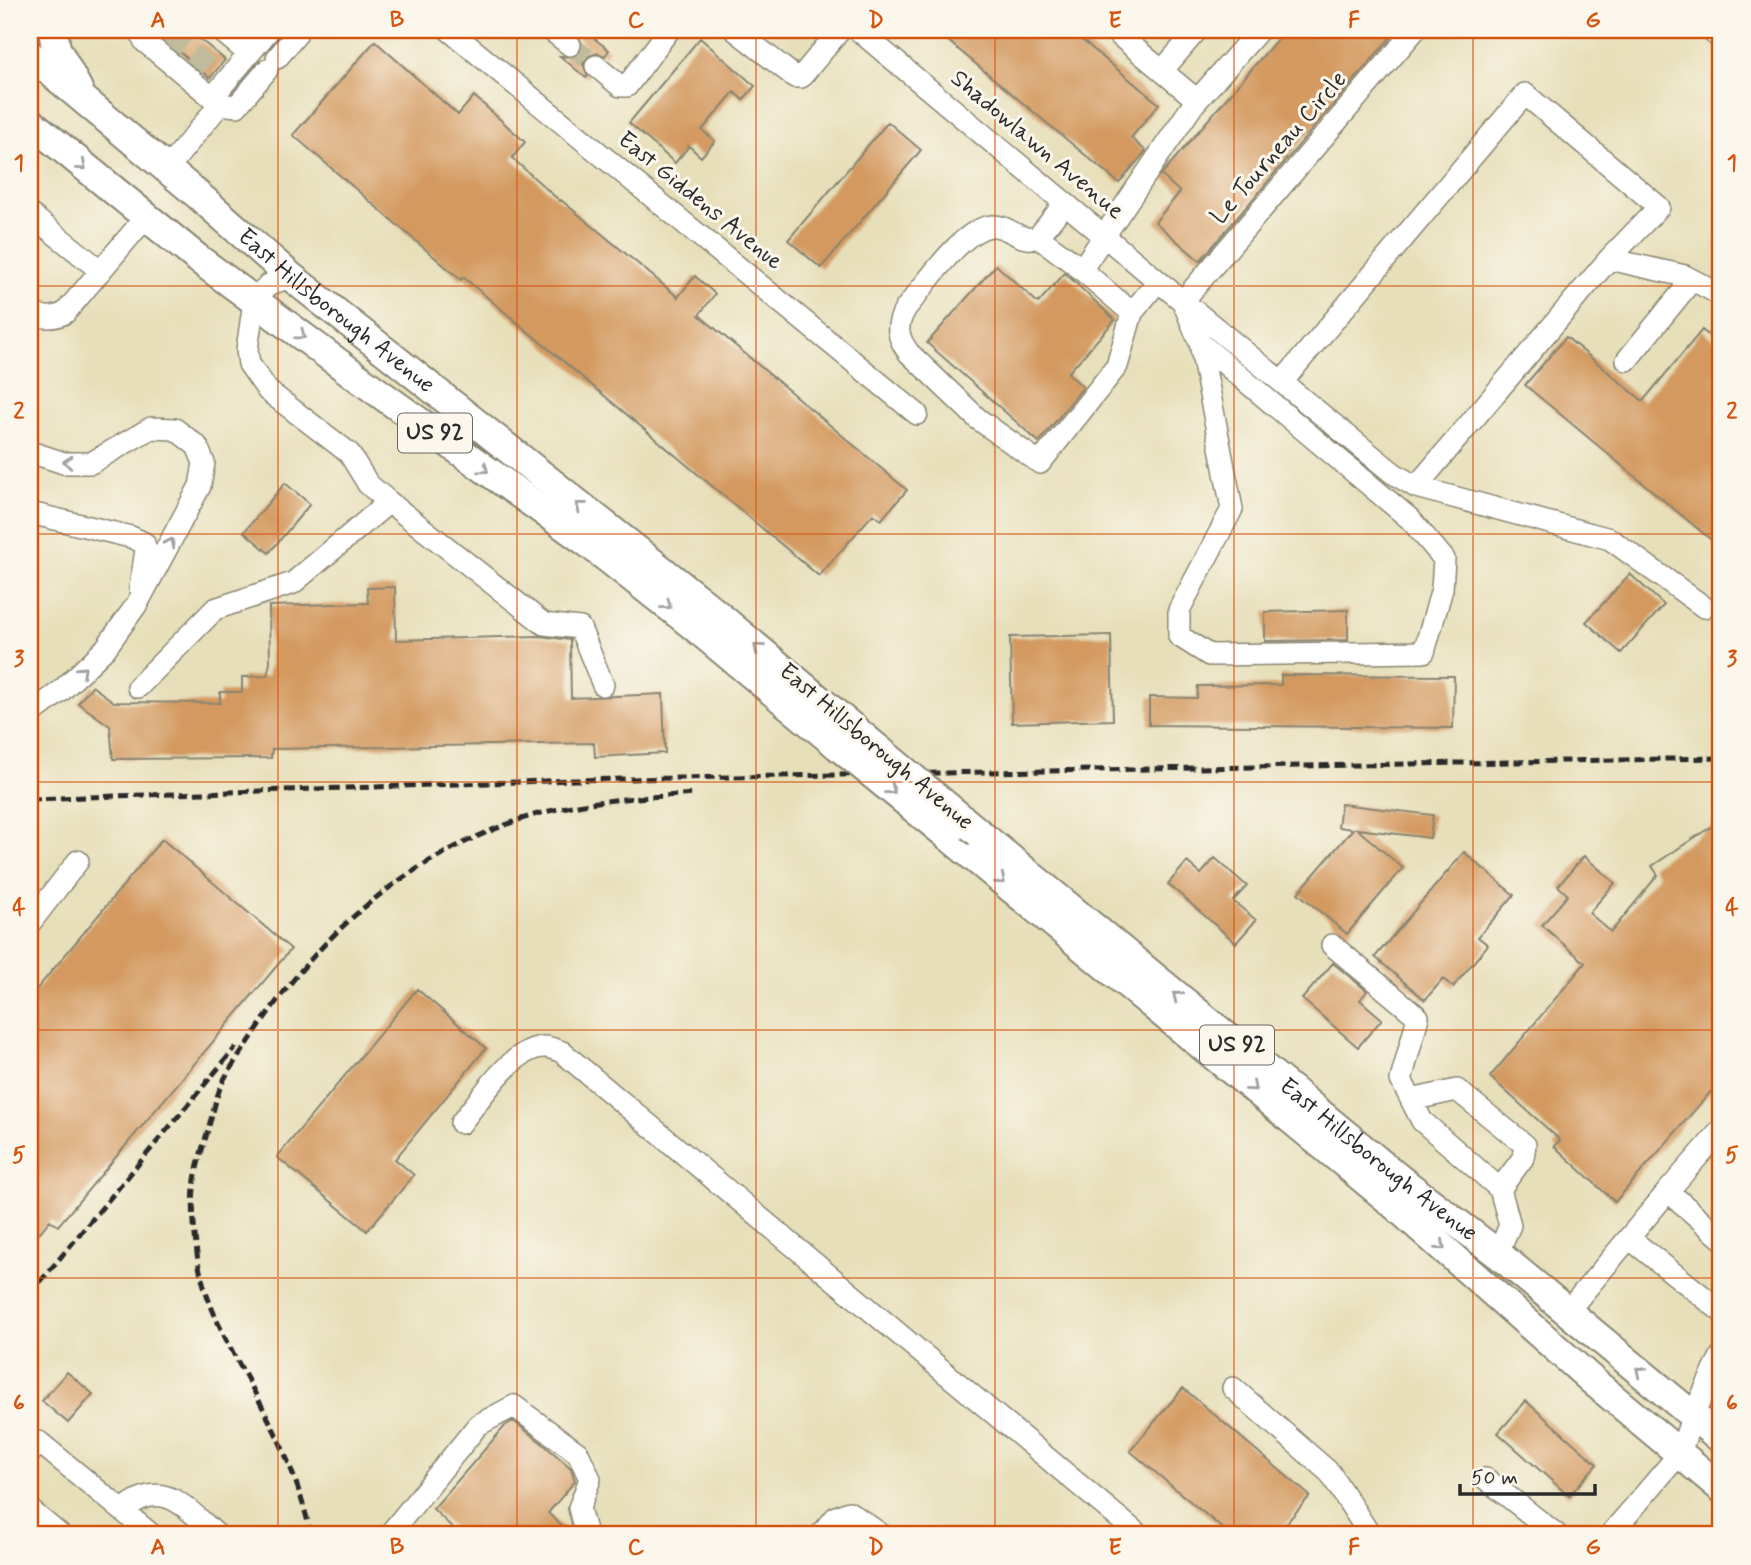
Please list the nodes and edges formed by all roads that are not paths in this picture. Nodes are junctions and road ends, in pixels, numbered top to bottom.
1 (53, 30) edge
2 (139, 30) edge
3 (269, 30) edge
4 (295, 30) edge
5 (449, 30) edge
6 (551, 30) edge
7 (669, 30) edge
8 (735, 30) edge
9 (840, 30) edge
10 (858, 30) edge
11 (1113, 30) edge
12 (1197, 30) edge
13 (1259, 30) edge
14 (1415, 30) edge
15 (1710, 30) edge
16 (217, 36) edge
17 (1721, 39) edge
18 (570, 45) tunnel mouth
19 (249, 54) junction
20 (30, 55) edge
21 (596, 66) tunnel mouth
22 (1162, 71) junction
23 (1197, 100) junction
24 (84, 101) junction
25 (216, 101) junction
26 (36, 131) edge
27 (167, 169) junction
28 (1065, 203) junction
29 (30, 214) edge
30 (145, 218) junction
31 (1104, 235) junction
32 (1038, 237) junction
33 (1609, 259) junction
34 (1081, 270) junction
35 (102, 271) junction
36 (289, 276) junction
37 (1158, 281) junction
38 (1692, 281) junction
39 (1721, 295) edge
40 (1182, 300) junction
41 (254, 301) junction
42 (30, 310) edge
43 (1132, 313) junction
44 (1200, 343) junction
45 (1627, 360) dead end
46 (1282, 382) junction
47 (917, 414) dead end
48 (30, 452) edge
49 (1416, 487) junction
50 (389, 502) junction
51 (30, 513) edge
52 (137, 604) junction
53 (1704, 607) dead end
54 (603, 685) dead end
55 (138, 687) dead end
56 (30, 714) edge
57 (78, 861) dead end
58 (30, 923) edge
59 (1332, 945) dead end
60 (1411, 1100) junction
61 (461, 1123) dead end
62 (1721, 1130) edge
63 (1500, 1189) junction
64 (1668, 1191) junction
65 (1629, 1238) junction
66 (1721, 1238) edge
67 (1498, 1254) junction
68 (1721, 1311) edge
69 (1567, 1312) junction
70 (1721, 1356) edge
71 (1233, 1388) dead end
72 (1693, 1415) junction
73 (1721, 1439) edge
74 (33, 1443) edge
75 (1680, 1453) junction
76 (1486, 1479) dead end
77 (1721, 1488) edge
78 (30, 1510) edge
79 (123, 1510) junction
80 (60, 1535) edge
81 (152, 1535) edge
82 (217, 1535) edge
83 (389, 1535) edge
84 (586, 1535) edge
85 (821, 1535) edge
86 (882, 1535) edge
87 (1139, 1535) edge
88 (1370, 1535) edge
89 (1557, 1535) edge
90 (1610, 1535) edge

1 - 24 main road
2 - 25 street
3 - 19 street
4 - 25 street
5 - 47 street, East Giddens Avenue
6 - 18 street
7 - 21 street
8 - 9 street
10 - 28 street, Shadowlawn Avenue
11 - 22 street
12 - 22 street
13 - 23 street
14 - 40 street, Le Tourneau Circle
15 - 17 street
16 - 19 street
19 - 25 street
20 - 24 main road, East Hillsborough Avenue / US 92
22 - 23 street
23 - 31 street
24 - 27 main road, East Hillsborough Avenue / US 92
25 - 27 street
26 -> 30 main road, East Hillsborough Avenue / US 92
27 - 36 main road, East Hillsborough Avenue / US 92
28 - 31 street, Shadowlawn Avenue
28 - 32 street
29 - 35 street
30 - 35 street
30 - 41 main road, East Hillsborough Avenue / US 92
31 - 34 street
31 - 37 street, Shadowlawn Avenue
32 - 34 street
32 - 43 street
33 - 38 street
33 - 46 street
33 - 49 street
34 - 43 street
35 - 42 street
36 - 41 street
67 -> 36 main road, East Hillsborough Avenue / US 92, bridge
37 - 40 street, Shadowlawn Avenue
37 - 43 street
38 - 39 street
38 - 45 street
40 - 44 street
40 - 46 street, Shadowlawn Avenue
41 - 50 street
41 -> 75 main road, East Hillsborough Avenue / US 92, bridge
44 - 44 street
46 - 49 street, Shadowlawn Avenue
52 -> 48 street
49 - 53 street, Shadowlawn Avenue
50 - 54 street
50 - 55 street
51 - 52 street
56 -> 52 street
57 - 58 street
59 - 60 street
60 - 63 street
60 - 63 street
61 - 87 street
62 - 64 street
63 - 67 street
64 - 65 street
64 - 66 street
65 - 68 street
65 - 69 street
67 - 69 main road, East Hillsborough Avenue / US 92
72 -> 69 main road, East Hillsborough Avenue / US 92
70 - 72 street
71 - 88 street
72 - 73 main road, East Hillsborough Avenue / US 92
72 - 75 street
74 - 79 street
75 - 77 main road, East Hillsborough Avenue / US 92
75 - 90 street
76 - 89 street
78 - 80 street
79 - 81 street
79 - 82 street
83 - 84 street
85 - 86 street

